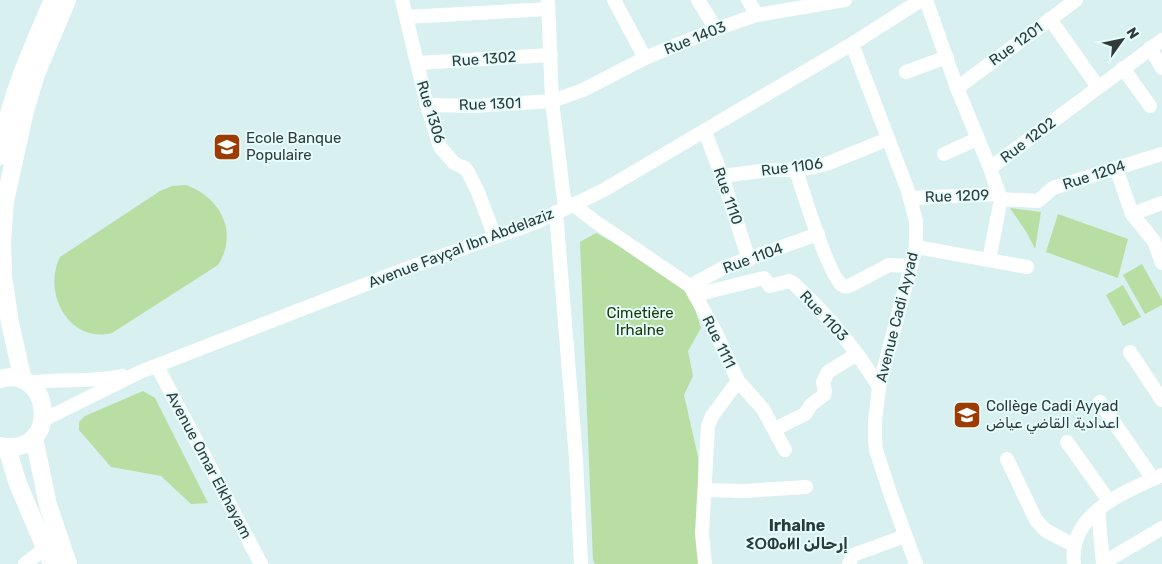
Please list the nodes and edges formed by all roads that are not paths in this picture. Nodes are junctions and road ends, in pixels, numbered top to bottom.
1 (53, 0) edge
2 (67, 0) edge
3 (402, 0) edge
4 (614, 0) edge
5 (698, 0) edge
6 (748, 0) edge
7 (845, 0) edge
8 (1076, 0) edge
9 (916, 1) edge
10 (804, 3) edge
11 (548, 4) edge
12 (757, 15) junction
13 (406, 16) junction
14 (1050, 19) junction
15 (716, 29) junction
16 (1162, 40) edge
17 (852, 44) junction
18 (1150, 48) junction
19 (551, 55) junction
20 (946, 57) junction
21 (645, 58) junction
22 (417, 63) junction
23 (1123, 68) junction
24 (1162, 68) edge
25 (906, 72) dead end
26 (1098, 87) junction
27 (956, 88) junction
28 (552, 101) junction
29 (427, 105) junction
30 (1150, 106) dead end
31 (705, 132) junction
32 (888, 139) junction
33 (977, 139) junction
34 (4, 152) edge
35 (944, 154) dead end
36 (1162, 154) edge
37 (990, 168) junction
38 (1116, 168) junction
39 (796, 170) junction
40 (722, 176) junction
41 (1000, 197) junction
42 (910, 198) junction
43 (1162, 204) edge
44 (565, 208) junction
45 (1132, 214) junction
46 (818, 234) junction
47 (495, 237) junction
48 (916, 247) junction
49 (755, 258) junction
50 (989, 260) junction
51 (1162, 263) edge
52 (911, 266) junction
53 (1027, 267) dead end
54 (764, 278) junction
55 (692, 290) junction
56 (1130, 352) dead end
57 (857, 354) junction
58 (157, 366) junction
59 (140, 372) junction
60 (0, 379) edge
61 (738, 381) junction
62 (26, 382) junction
63 (880, 387) junction
64 (1162, 400) edge
65 (1100, 402) dead end
66 (43, 420) junction
67 (775, 429) junction
68 (34, 438) junction
69 (1067, 442) dead end
70 (2, 447) edge
71 (785, 450) dead end
72 (1007, 459) dead end
73 (1158, 477) edge
74 (806, 486) dead end
75 (706, 490) junction
76 (1109, 501) junction
77 (1098, 510) junction
78 (1162, 528) edge
79 (905, 536) junction
80 (1075, 546) junction
81 (49, 556) edge
82 (1103, 563) edge
83 (25, 564) edge
84 (68, 564) edge
85 (261, 564) edge
86 (581, 564) edge
87 (704, 564) edge
88 (849, 564) edge
89 (916, 564) edge
90 (1074, 564) edge

1 - 34 main road
2 - 34 main road
3 - 13 street, Rue 1306
4 - 21 street
5 - 15 street
6 - 12 street
7 - 10 street, Rue 1403
8 - 14 street, Rue 1201
9 - 17 street, Avenue Fayçal Ibn Abdelaziz
9 - 20 street, Rue 1202
10 - 12 street, Rue 1403
11 - 13 street
11 - 19 street
12 - 15 street, Rue 1403
13 - 22 street, Rue 1306
14 - 26 street
14 - 27 street, Rue 1201
15 - 21 street, Rue 1403
16 - 18 street, Rue 1202
17 - 31 street, Avenue Fayçal Ibn Abdelaziz
17 - 32 street, Avenue Cadi Ayyad
18 - 23 street, Rue 1202
18 - 24 street
19 - 22 street, Rue 1302
19 - 28 street
20 - 25 street
20 - 27 street, Rue 1202
21 - 28 street, Rue 1403
22 - 29 street, Rue 1306
23 - 26 street, Rue 1202
23 - 30 street
26 - 37 street, Rue 1202
27 - 33 street, Rue 1202
28 - 29 street, Rue 1301
28 - 44 street
29 - 47 street, Rue 1306
31 - 40 street, Rue 1110
31 - 44 street, Avenue Fayçal Ibn Abdelaziz
32 - 39 street, Rue 1106
32 - 42 street, Avenue Cadi Ayyad
33 - 35 street
33 - 37 street, Rue 1202
34 - 62 main road
36 - 38 street, Rue 1204
37 - 41 street
38 - 41 street, Rue 1204
38 - 45 street
39 - 40 street, Rue 1106
39 - 46 street
40 - 49 street, Rue 1110
41 - 42 street, Rue 1209
41 - 50 street
42 - 48 street, Avenue Cadi Ayyad
43 - 45 street
44 - 47 street, Avenue Fayçal Ibn Abdelaziz
44 - 55 street, Rue 1111
44 - 86 street
45 - 51 street
46 - 49 street, Rue 1104
46 - 52 street
47 - 58 street, Avenue Fayçal Ibn Abdelaziz
48 - 50 street
48 - 52 street, Avenue Cadi Ayyad
49 - 54 street, Rue 1110
49 - 55 street, Rue 1104
50 - 53 street
52 - 63 street, Avenue Cadi Ayyad
54 - 55 street, Rue 1103
54 - 57 street, Rue 1103
55 - 61 street, Rue 1111
56 - 64 street
57 - 63 street, Rue 1103
57 - 67 street
58 - 59 street, Avenue Fayçal Ibn Abdelaziz
58 - 85 street, Avenue Omar Elkhayam
59 - 62 street, Avenue Fayçal Ibn Abdelaziz
59 - 66 street, Avenue Fayçal Ibn Abdelaziz
60 - 62 main road
61 - 67 street
61 - 75 street, Rue 1111
62 - 66 main road
63 - 79 street, Avenue Cadi Ayyad
65 - 73 street
66 - 68 main road
67 - 71 street
68 - 70 main road
68 - 84 main road
69 - 76 street
70 - 81 main road
72 - 80 street
73 - 76 street
74 - 75 street
75 - 87 street, Rue 1111
76 - 77 street
77 - 80 street
77 - 82 street
78 - 82 street
79 - 88 street
79 - 89 street, Avenue Cadi Ayyad
80 - 90 street
81 - 83 street

